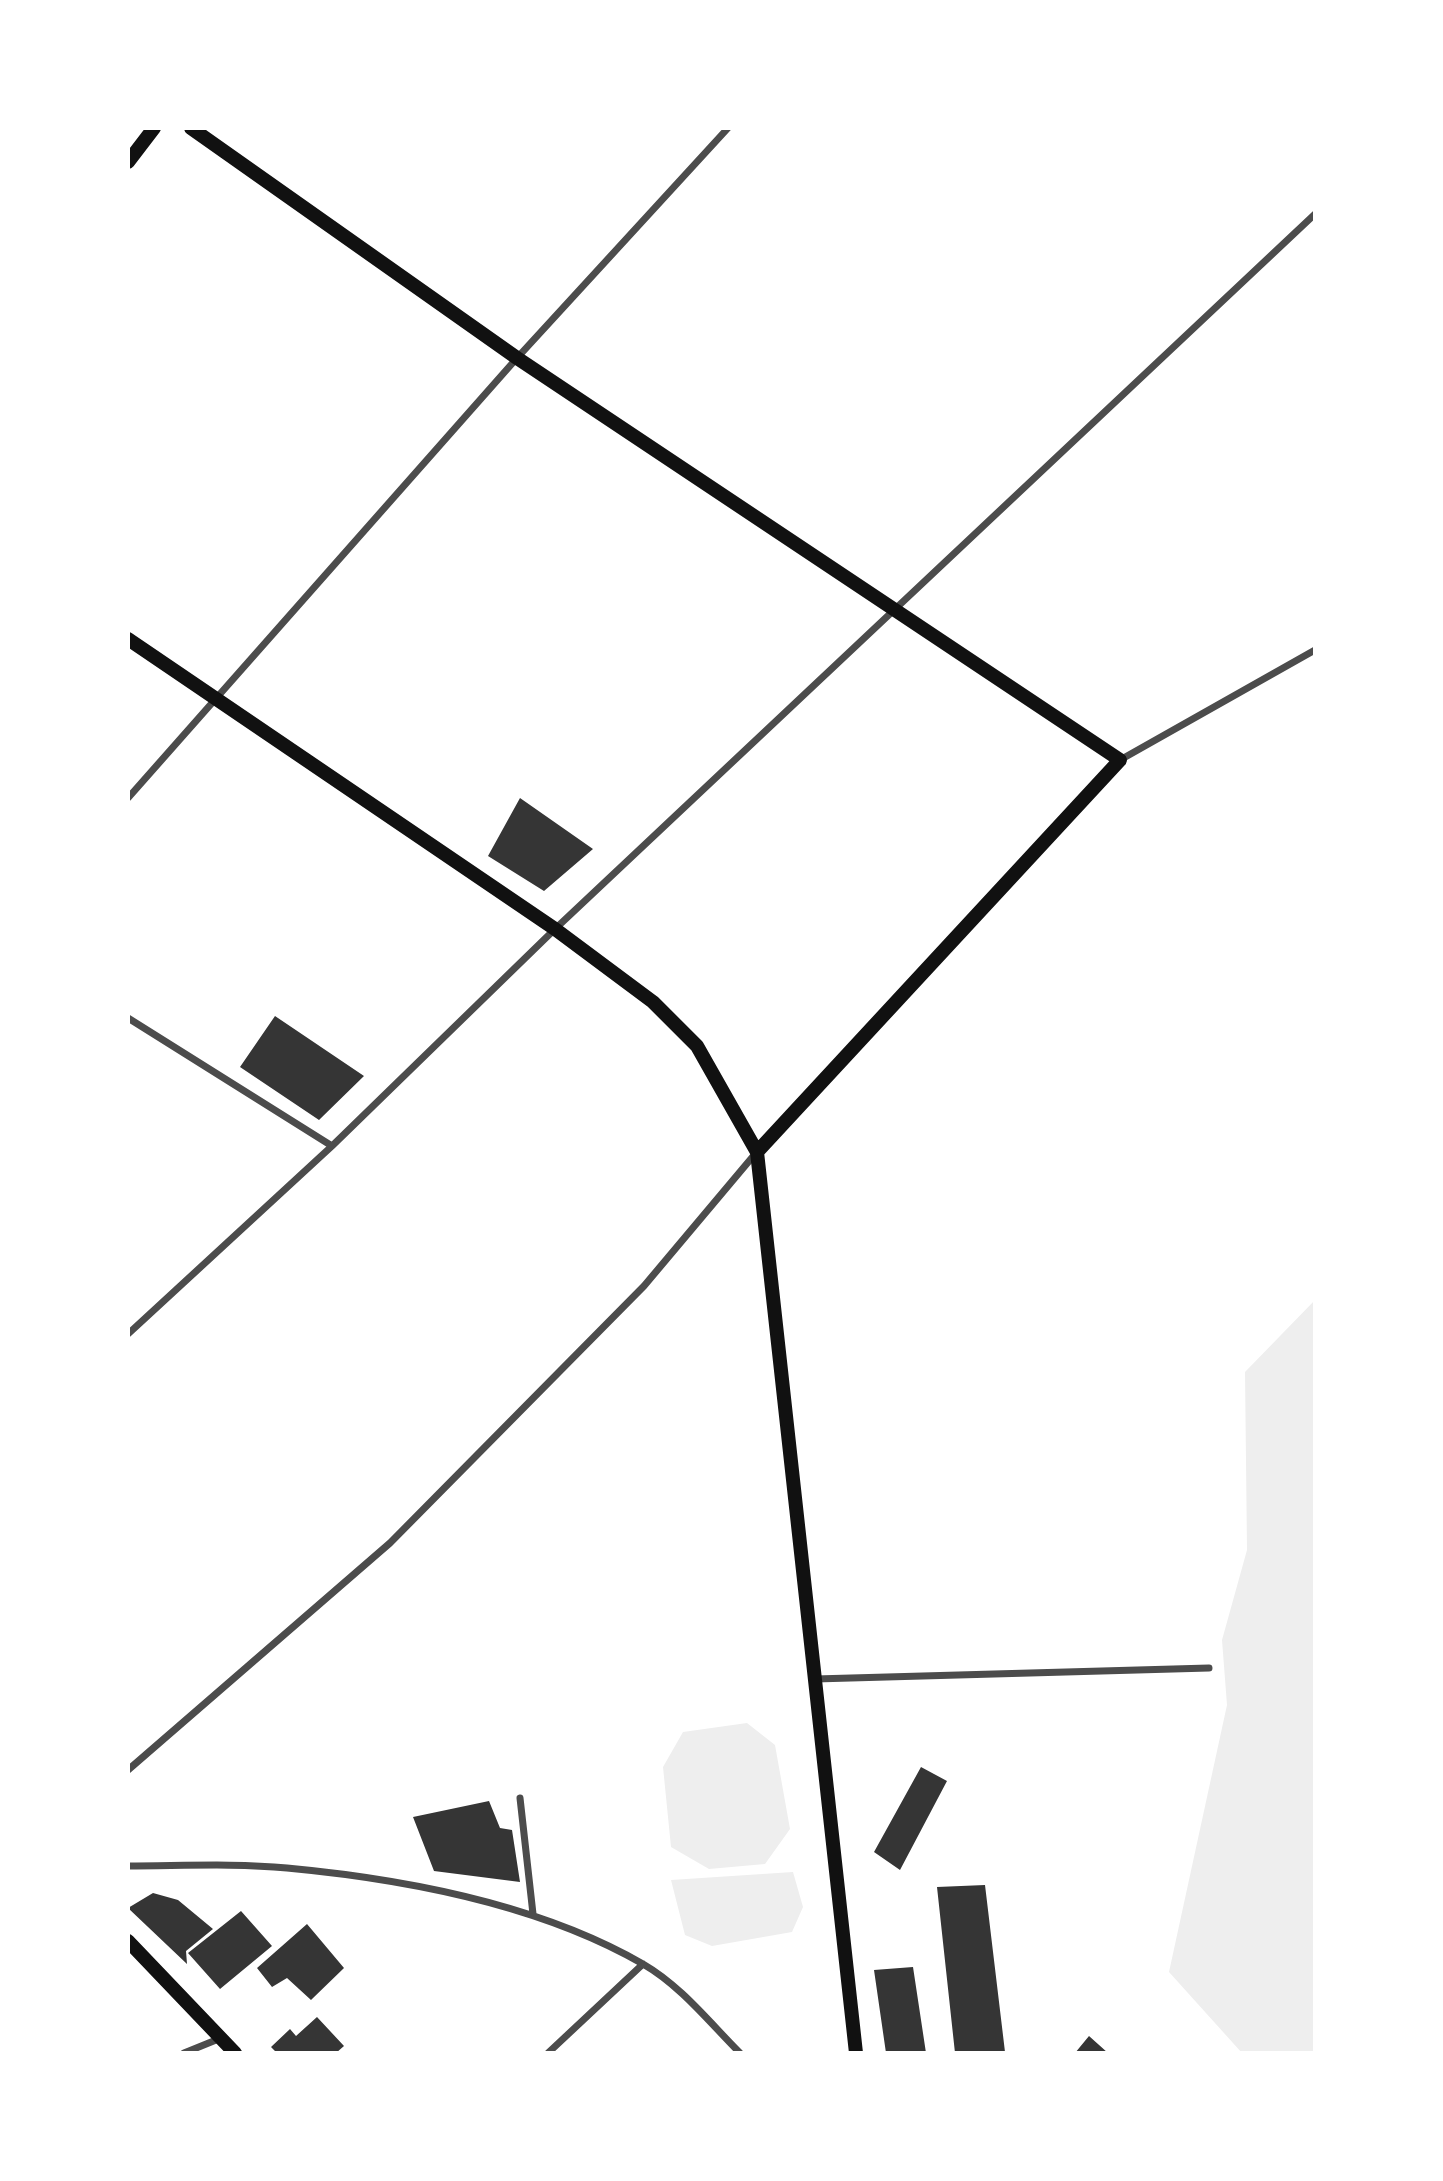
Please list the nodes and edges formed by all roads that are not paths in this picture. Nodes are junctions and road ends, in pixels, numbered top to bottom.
1 (154, 128) edge
2 (191, 128) edge
3 (728, 128) edge
4 (128, 162) edge
5 (1315, 214) edge
6 (517, 358) junction
7 (896, 609) junction
8 (128, 639) edge
9 (1315, 650) edge
10 (214, 700) junction
11 (1120, 760) junction
12 (128, 798) edge
13 (555, 929) junction
14 (128, 1018) edge
15 (332, 1146) junction
16 (757, 1152) junction
17 (128, 1334) edge
18 (1209, 1668) dead end
19 (815, 1679) junction
20 (128, 1770) edge
21 (520, 1798) dead end
22 (128, 1866) edge
23 (533, 1914) junction
24 (128, 1941) edge
25 (643, 1964) junction
26 (222, 2038) junction
27 (184, 2053) edge
28 (235, 2053) edge
29 (548, 2053) edge
30 (740, 2053) edge
31 (856, 2053) edge

1 - 4 main road
2 - 6 main road
3 - 6 street
5 - 7 street
6 - 7 main road
6 - 10 street
7 - 11 main road
7 - 13 street
8 - 10 main road
9 - 11 street
10 - 12 street
10 - 13 main road
11 - 16 main road
13 - 15 street
13 - 16 main road
14 - 15 street
15 - 17 street
16 - 19 main road
16 - 20 street
18 - 19 street
19 - 31 main road
21 - 23 street
22 - 23 street
23 - 25 street
24 - 26 main road
25 - 29 street
25 - 30 street
26 - 27 street
26 - 28 main road

